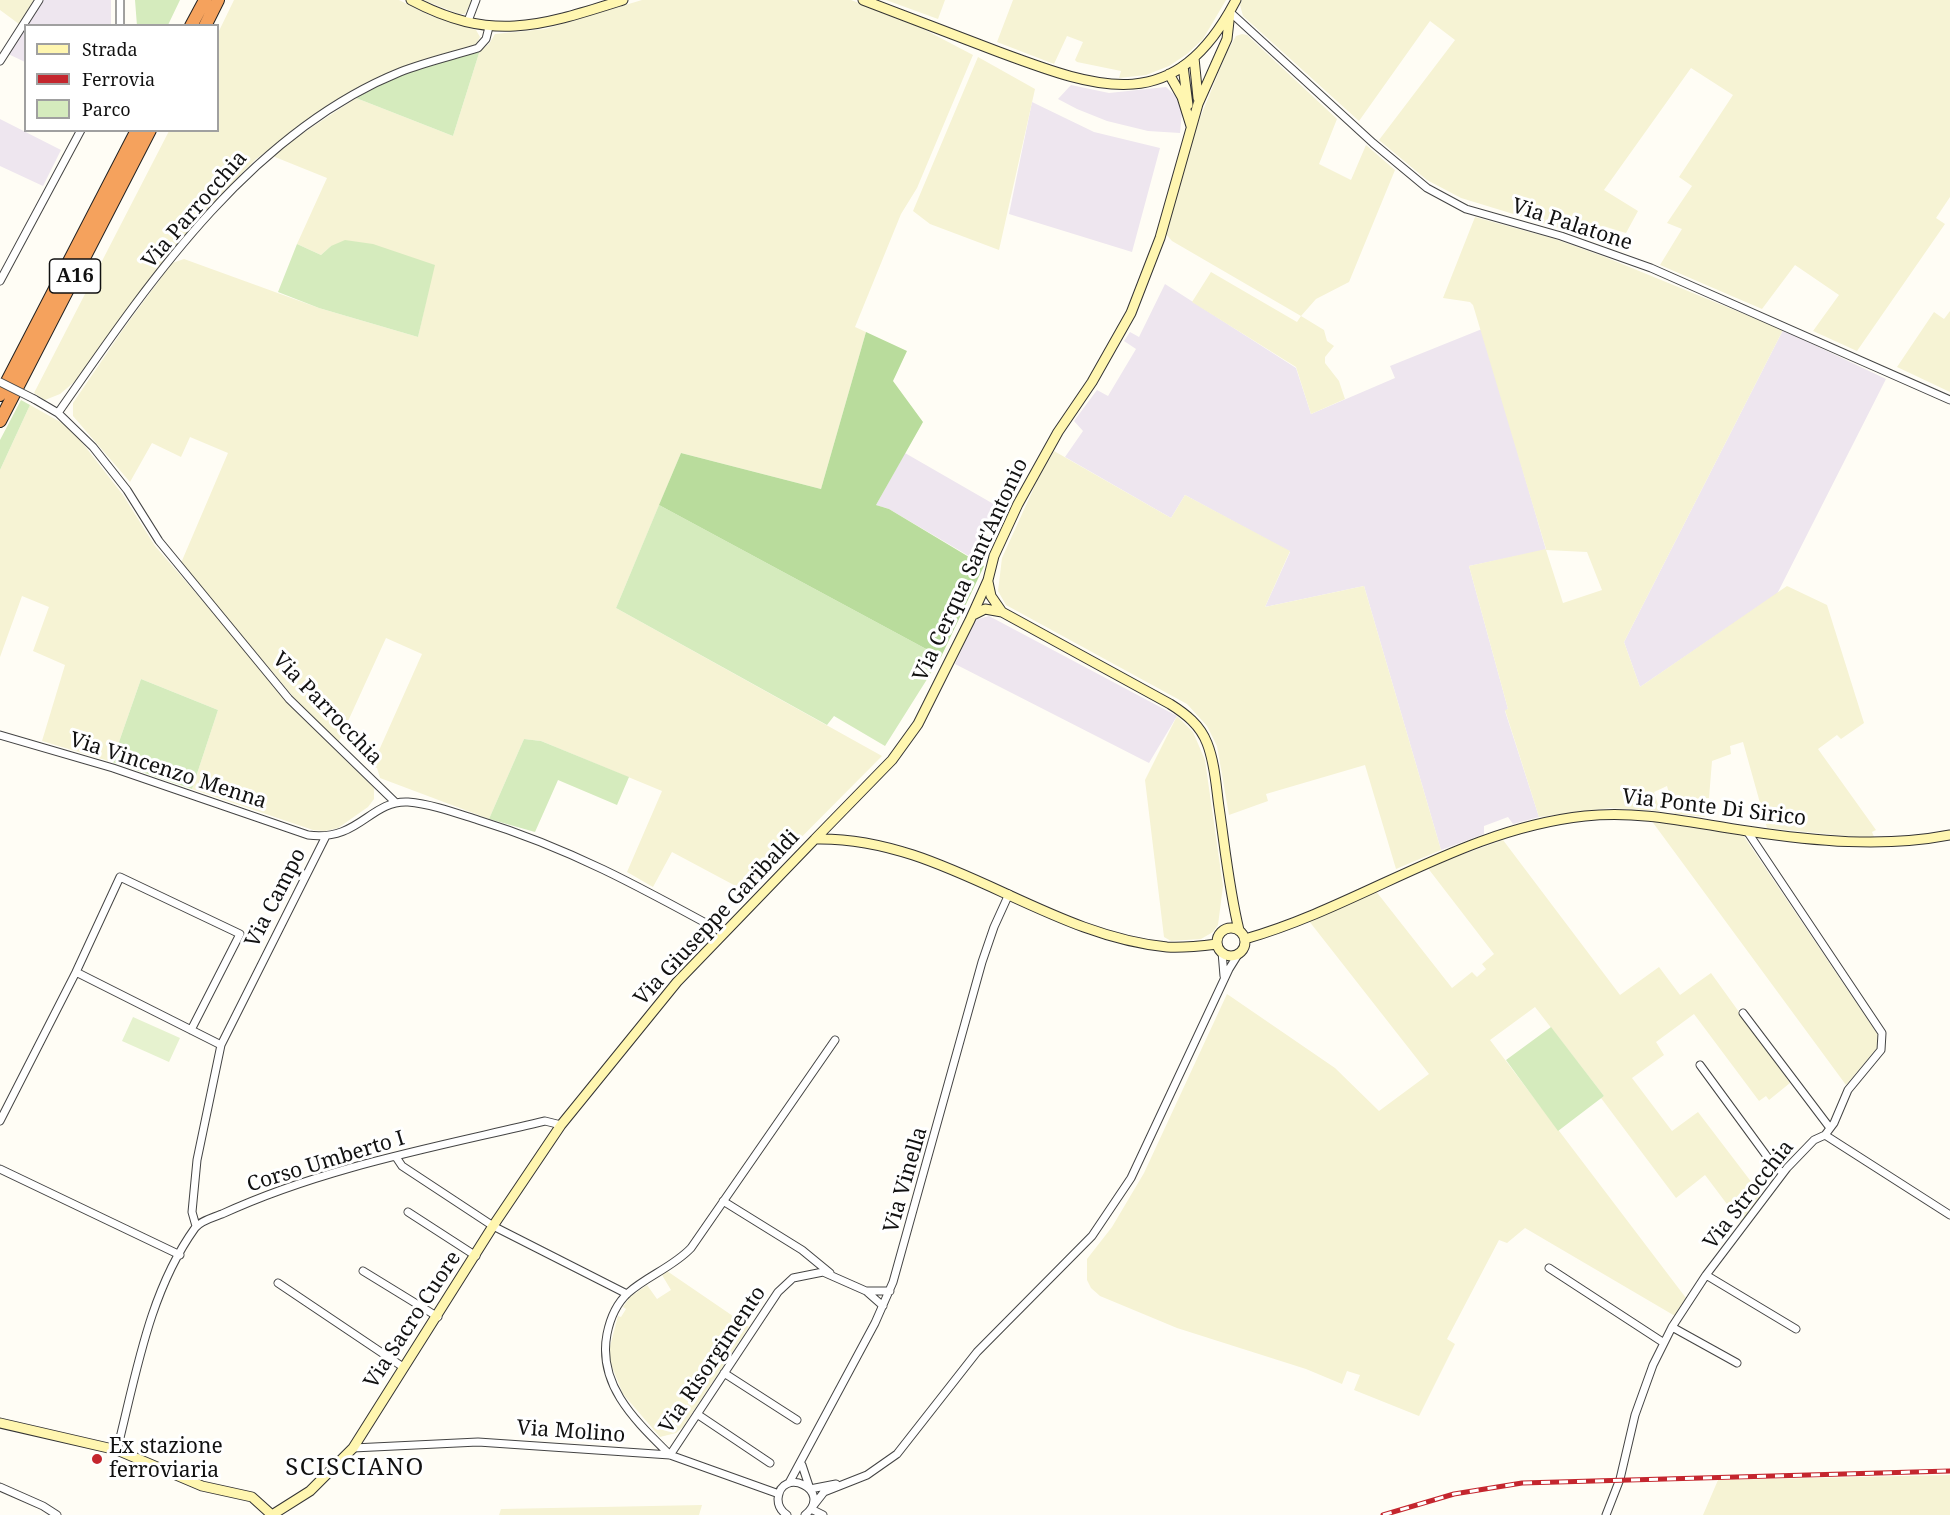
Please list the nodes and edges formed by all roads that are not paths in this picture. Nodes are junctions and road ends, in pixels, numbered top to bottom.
1 (39, 0) edge
2 (120, 0) edge
3 (203, 0) edge
4 (218, 0) edge
5 (411, 0) edge
6 (476, 0) edge
7 (623, 0) edge
8 (862, 0) edge
9 (1236, 0) edge
10 (1230, 12) junction
11 (468, 21) junction
12 (120, 24) edge
13 (191, 24) edge
14 (206, 24) edge
15 (489, 27) junction
16 (1194, 58) junction
17 (0, 61) edge
18 (1183, 66) junction
19 (1169, 74) junction
20 (1198, 104) junction
21 (1187, 112) junction
22 (1192, 129) junction
23 (80, 132) edge
24 (136, 132) edge
25 (149, 132) edge
26 (0, 281) edge
27 (0, 382) edge
28 (0, 395) edge
29 (1950, 400) edge
30 (58, 413) junction
31 (0, 421) edge
32 (986, 597) junction
33 (986, 609) junction
34 (1002, 612) junction
35 (973, 615) junction
36 (0, 735) edge
37 (395, 802) junction
38 (1747, 831) junction
39 (1950, 835) edge
40 (326, 836) junction
41 (815, 839) junction
42 (1009, 894) junction
43 (1232, 903) junction
44 (1239, 930) junction
45 (722, 932) junction
46 (1220, 932) junction
47 (1245, 939) junction
48 (1220, 948) junction
49 (1239, 953) junction
50 (76, 972) junction
51 (1224, 979) junction
52 (1743, 1012) dead end
53 (191, 1030) junction
54 (835, 1040) dead end
55 (221, 1045) junction
56 (1700, 1065) dead end
57 (0, 1121) edge
58 (561, 1125) junction
59 (1828, 1132) junction
60 (396, 1157) junction
61 (0, 1169) edge
62 (1783, 1173) junction
63 (723, 1201) junction
64 (408, 1212) dead end
65 (1950, 1215) edge
66 (196, 1226) junction
67 (493, 1226) junction
68 (180, 1256) junction
69 (476, 1256) junction
70 (1549, 1268) dead end
71 (363, 1271) dead end
72 (832, 1275) junction
73 (1706, 1275) junction
74 (278, 1283) dead end
75 (890, 1290) junction
76 (866, 1291) junction
77 (627, 1293) junction
78 (883, 1306) junction
79 (438, 1317) junction
80 (1672, 1327) junction
81 (1796, 1329) dead end
82 (1664, 1343) junction
83 (1737, 1363) dead end
84 (403, 1367) junction
85 (724, 1373) junction
86 (697, 1413) junction
87 (797, 1420) dead end
88 (0, 1423) edge
89 (353, 1448) junction
90 (117, 1450) junction
91 (670, 1455) junction
92 (802, 1462) junction
93 (770, 1463) dead end
94 (850, 1482) junction
95 (789, 1483) junction
96 (0, 1487) edge
97 (810, 1489) junction
98 (779, 1494) junction
99 (812, 1507) junction
100 (780, 1511) edge
101 (57, 1515) edge
102 (272, 1515) edge
103 (787, 1515) edge
104 (805, 1515) edge
105 (823, 1515) edge
106 (1606, 1515) edge

1 - 17 street
2 - 12 street
3 - 13 highway
4 - 14 highway
5 - 11 street
6 - 11 street
7 - 15 street
8 - 19 street
9 - 10 street
10 - 16 street
10 - 20 street, Via Cerqua Sant'Antonio
10 - 29 street, Via Palatone
11 - 15 street
15 - 30 street, Via Parrocchia
16 - 18 street
16 - 20 street, Via Cerqua Sant'Antonio
18 - 19 street
18 - 21 street
19 - 21 street
20 - 22 street, Via Cerqua Sant'Antonio
21 - 22 street
22 - 32 street, Via Cerqua Sant'Antonio
23 - 26 street
24 - 28 highway, A16
25 - 31 highway, A16
27 - 30 street, Via Parrocchia, bridge
30 - 37 street, Via Parrocchia
32 - 33 street
32 - 34 street
32 - 35 street, Via Cerqua Sant'Antonio
33 - 34 street
33 - 35 street
34 - 43 street
35 - 41 street, Via Cerqua Sant'Antonio
36 - 40 street, Via Vincenzo Menna
37 - 40 street, Via Campo
37 - 45 street
38 - 39 street, Via Ponte Di Sirico
38 - 47 street, Via Ponte Di Sirico
38 - 59 street, Via Strocchia
40 - 55 street, Via Campo
41 - 42 street, Via Giuseppe Garibaldi
41 - 45 street, Via Giuseppe Garibaldi
42 - 48 street, Via Giuseppe Garibaldi
42 - 75 street, Via Vinella
43 - 44 street
43 - 46 street
44 - 46 street
44 - 47 street
45 - 58 street, Via Giuseppe Garibaldi
46 - 48 street
47 - 49 street
48 - 49 street
48 - 51 street
49 - 51 street
50 - 53 street
50 - 53 street, Via Campo
50 - 57 street
51 - 94 street
52 - 59 street
53 - 55 street
54 - 63 street, Via Risorgimento
55 - 66 street, Via Campo
56 - 62 street
58 - 60 street, Corso Umberto I
58 - 67 street, Via Sacro Cuore
59 - 62 street, Via Strocchia
59 - 65 street
60 - 66 street, Corso Umberto I
60 - 67 street
61 - 68 street
62 - 73 street, Via Strocchia
63 - 72 street
63 - 77 street, Via Risorgimento
64 - 69 street
66 - 68 street
67 - 69 street, Via Sacro Cuore
67 - 77 street
68 - 90 street
69 - 79 street, Via Sacro Cuore
70 - 82 street
71 - 79 street
72 - 76 street, Via Risorgimento
72 - 85 street, Via Risorgimento
73 - 80 street, Via Strocchia
73 - 81 street
74 - 84 street
75 - 76 street
75 - 78 street, Via Vinella
76 - 78 street
77 - 91 street, Via Risorgimento
78 - 92 street, Via Vinella
79 - 84 street, Via Sacro Cuore
80 - 82 street, Via Strocchia
80 - 83 street
82 - 106 street, Via Strocchia
84 - 89 street, Via Sacro Cuore
85 - 86 street, Via Risorgimento
85 - 87 street
86 - 91 street, Via Risorgimento
86 - 93 street
88 - 90 street
89 - 91 street, Via Molino
89 - 102 street, Via Sacro Cuore
90 - 102 street
91 - 98 street, Via Molino
92 - 95 street, Via Vinella
92 - 97 street
94 - 97 street
94 - 99 street
95 - 97 street
95 - 98 street, Via Vinella
96 - 101 street
97 - 99 street
98 - 100 street
99 - 104 street
99 - 105 street
100 - 103 street

